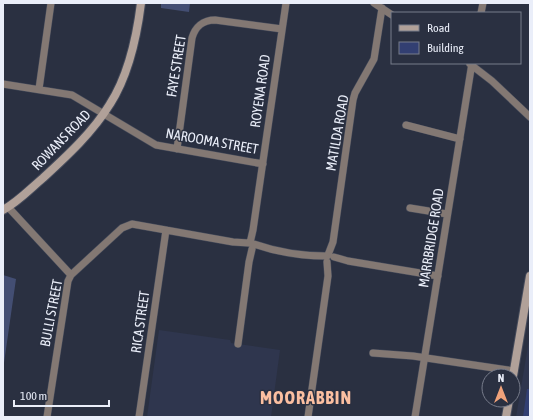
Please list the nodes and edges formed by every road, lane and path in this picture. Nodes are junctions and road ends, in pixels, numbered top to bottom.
1 (51, 3) edge
2 (141, 3) edge
3 (146, 3) edge
4 (286, 3) edge
5 (374, 3) edge
6 (382, 8) junction
7 (391, 14) edge
8 (282, 29) junction
9 (471, 64) edge
10 (123, 76) junction
11 (3, 84) edge
12 (39, 89) junction
13 (104, 113) junction
14 (530, 117) edge
15 (406, 126) dead end
16 (460, 139) junction
17 (177, 149) junction
18 (263, 164) junction
19 (410, 208) dead end
20 (6, 209) edge
21 (447, 214) junction
22 (166, 230) junction
23 (251, 246) junction
24 (330, 259) junction
25 (72, 275) junction
26 (438, 276) junction
27 (530, 276) edge
28 (238, 344) dead end
29 (373, 353) dead end
30 (425, 357) junction
31 (482, 368) edge
32 (514, 368) edge
33 (47, 417) edge
34 (140, 417) edge
35 (308, 417) edge
36 (415, 417) edge

1 - 12 street
2 - 10 street, ROWANS ROAD
3 - 10 street, ROWANS ROAD
4 - 8 street, ROYENA ROAD
5 - 6 street
6 - 7 street
6 - 24 street, MATILDA ROAD
8 - 17 street, FAYE STREET
8 - 18 street, ROYENA ROAD
9 - 14 street
9 - 16 street, MARRBRIDGE ROAD
10 - 13 street, ROWANS ROAD
11 - 12 street, NAROOMA STREET
12 - 13 street, NAROOMA STREET
13 - 17 street, NAROOMA STREET
13 - 20 street, ROWANS ROAD
15 - 16 street
16 - 21 street, MARRBRIDGE ROAD
17 - 18 street, NAROOMA STREET
18 - 23 street, ROYENA ROAD
19 - 21 street
20 - 25 street
21 - 26 street, MARRBRIDGE ROAD
22 - 23 street, BULLI STREET
22 - 25 street, BULLI STREET
22 - 34 street, RICA STREET
23 - 24 street, BULLI STREET
23 - 28 street, ROYENA ROAD
24 - 26 street, BULLI STREET
24 - 35 street, MATILDA ROAD
25 - 33 street, BULLI STREET
26 - 30 street, MARRBRIDGE ROAD
27 - 32 street
29 - 30 street
30 - 31 street
30 - 36 street, MARRBRIDGE ROAD

